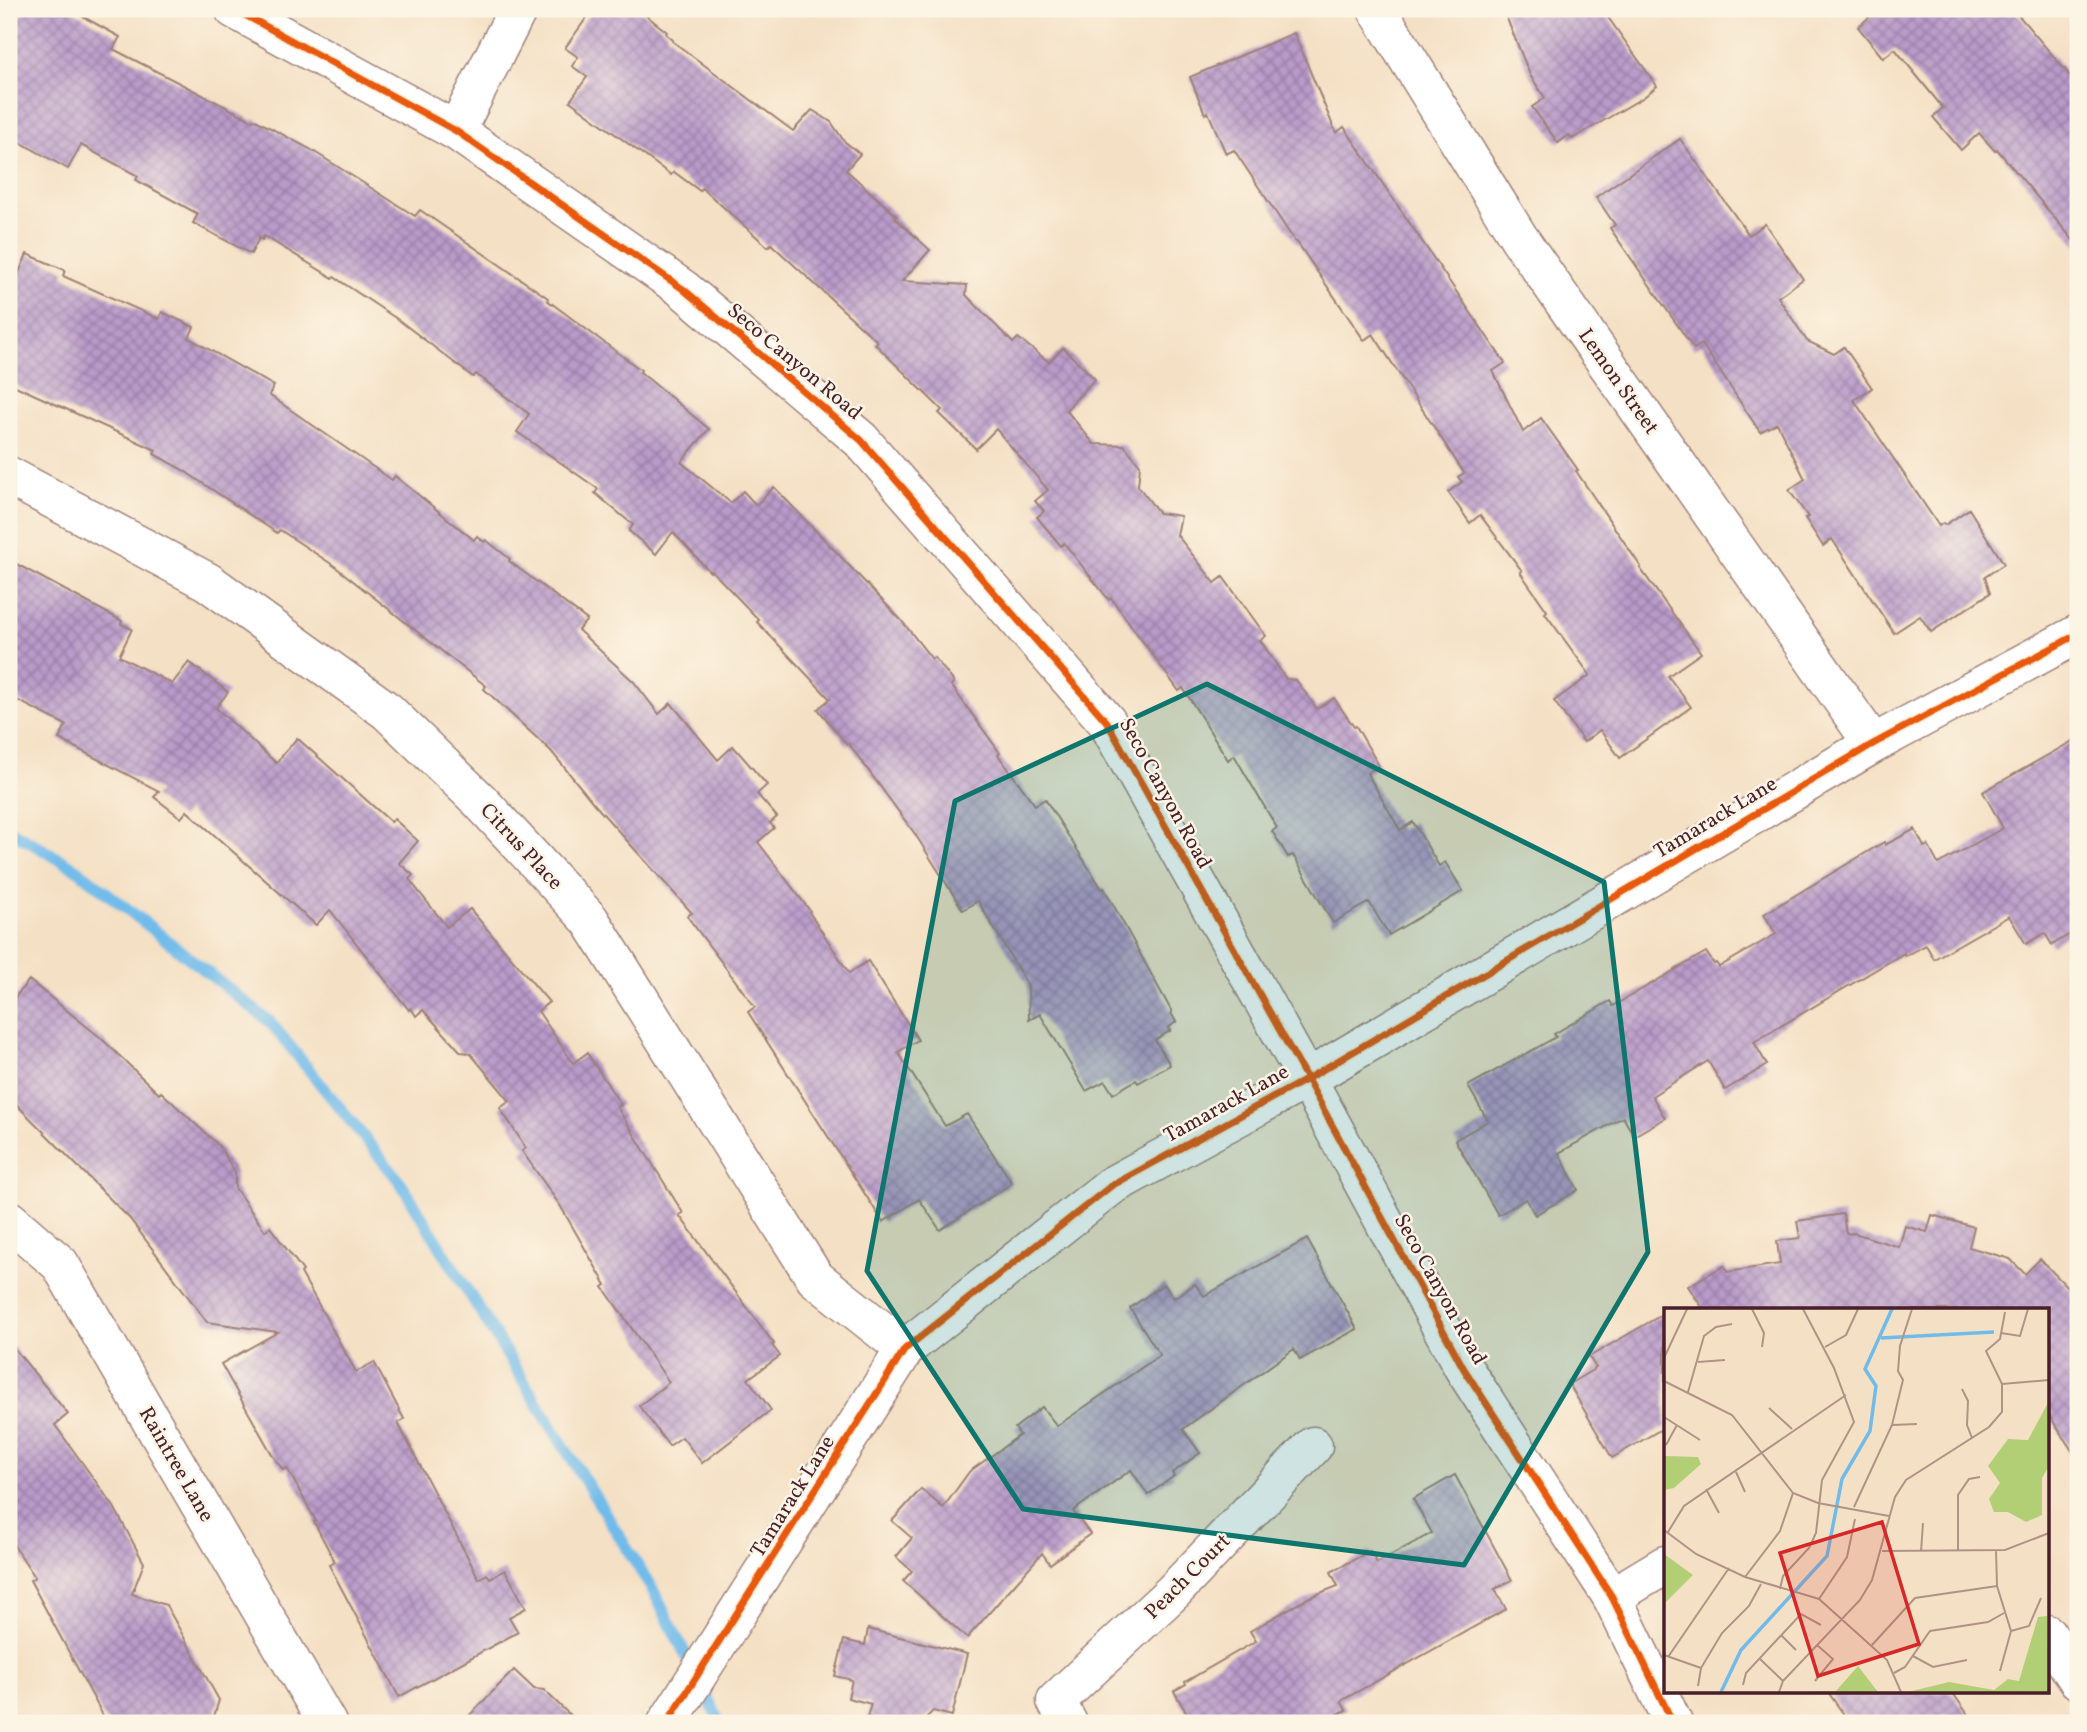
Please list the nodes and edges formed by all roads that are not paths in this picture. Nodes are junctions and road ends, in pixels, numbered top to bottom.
1 (234, 9) edge
2 (518, 9) edge
3 (1377, 9) edge
4 (456, 131) junction
5 (9, 476) edge
6 (2078, 634) edge
7 (1873, 744) junction
8 (1307, 1079) junction
9 (9, 1220) edge
10 (905, 1349) junction
11 (1313, 1446) dead end
12 (1664, 1566) edge
13 (1612, 1597) junction
14 (2048, 1635) edge
15 (2078, 1680) edge
16 (1062, 1712) edge
17 (327, 1723) edge
18 (667, 1723) edge
19 (1673, 1723) edge

1 - 4 street, Seco Canyon Road
2 - 4 street
3 - 7 street, Lemon Street
4 - 8 street, Seco Canyon Road
5 - 10 street, Citrus Place
6 - 7 street, Tamarack Lane
7 - 8 street, Tamarack Lane
8 - 10 street, Tamarack Lane
8 - 13 street, Seco Canyon Road
9 - 17 street, Raintree Lane
10 - 18 street, Tamarack Lane
11 - 16 street, Peach Court
12 - 13 street
13 - 19 street, Seco Canyon Road
14 - 15 street

